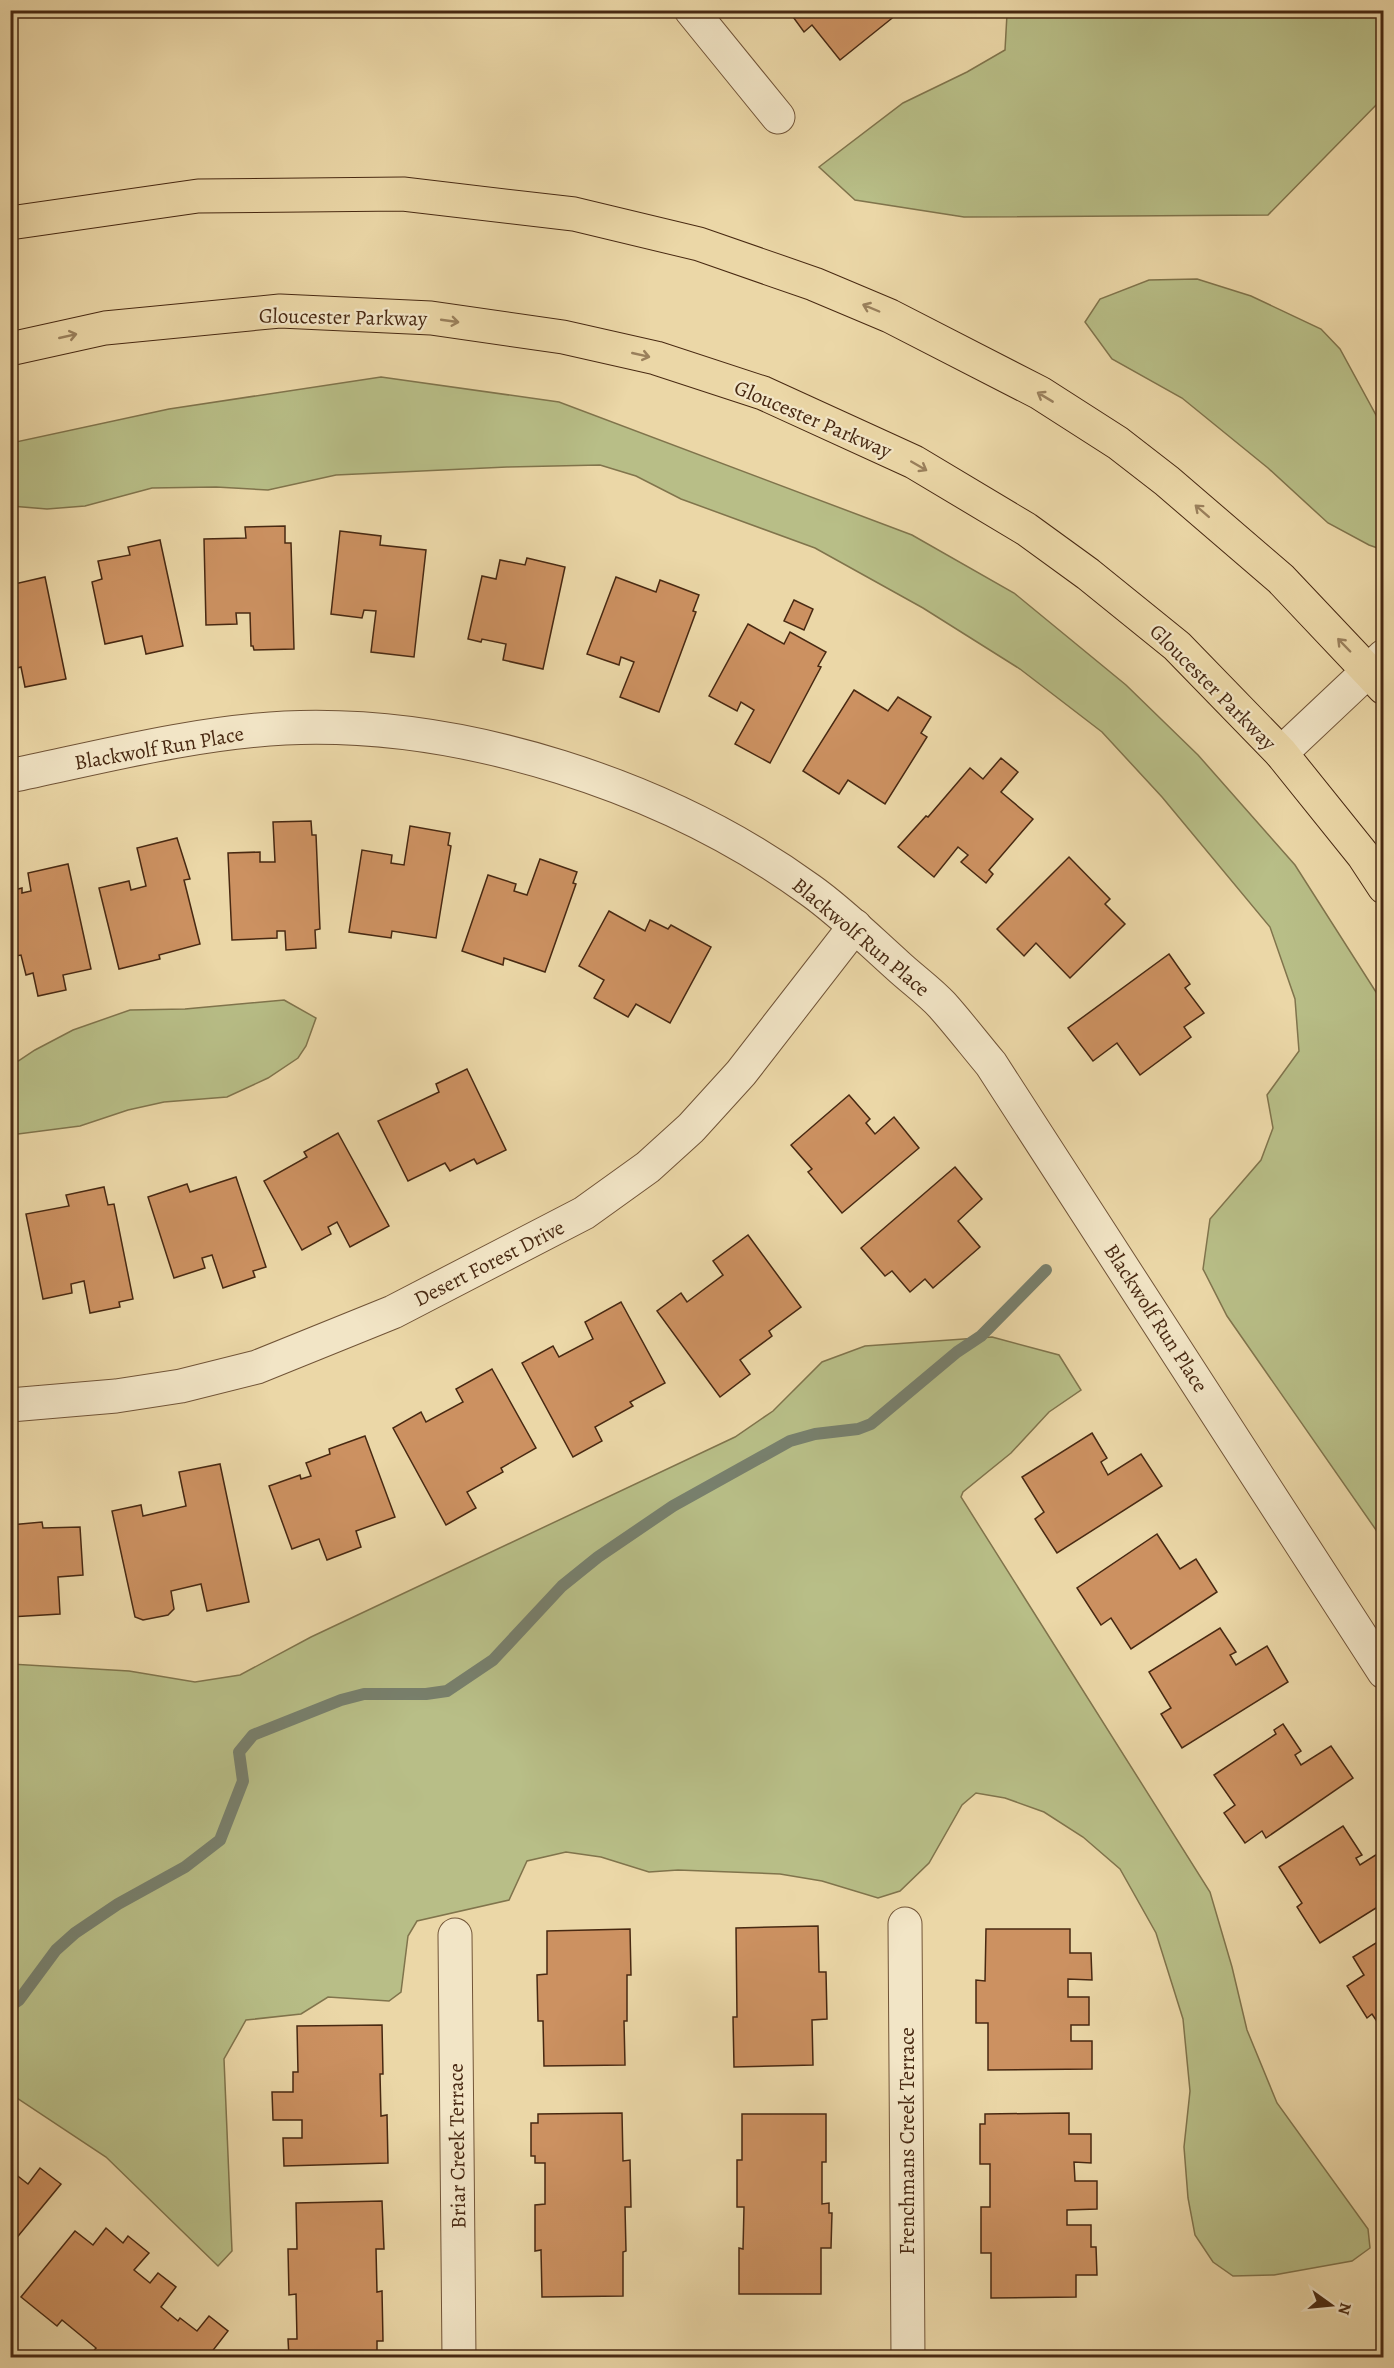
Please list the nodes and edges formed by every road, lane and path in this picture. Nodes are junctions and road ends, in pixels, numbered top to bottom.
1 (691, 10) edge
2 (778, 117) dead end
3 (10, 223) edge
4 (10, 349) edge
5 (1378, 671) edge
6 (1281, 753) junction
7 (10, 776) edge
8 (1383, 887) edge
9 (855, 926) junction
10 (10, 1405) edge
11 (1383, 1672) edge
12 (906, 1924) dead end
13 (455, 1935) dead end
14 (459, 2358) edge
15 (908, 2358) edge

1 - 2 street
5 -> 3 main road
4 -> 6 main road, Gloucester Parkway
5 - 6 street
6 - 8 main road, Gloucester Parkway
7 - 9 street, Blackwolf Run Place
9 - 10 street, Desert Forest Drive
9 - 11 street, Blackwolf Run Place
12 - 15 street, Frenchmans Creek Terrace
13 - 14 street, Briar Creek Terrace

